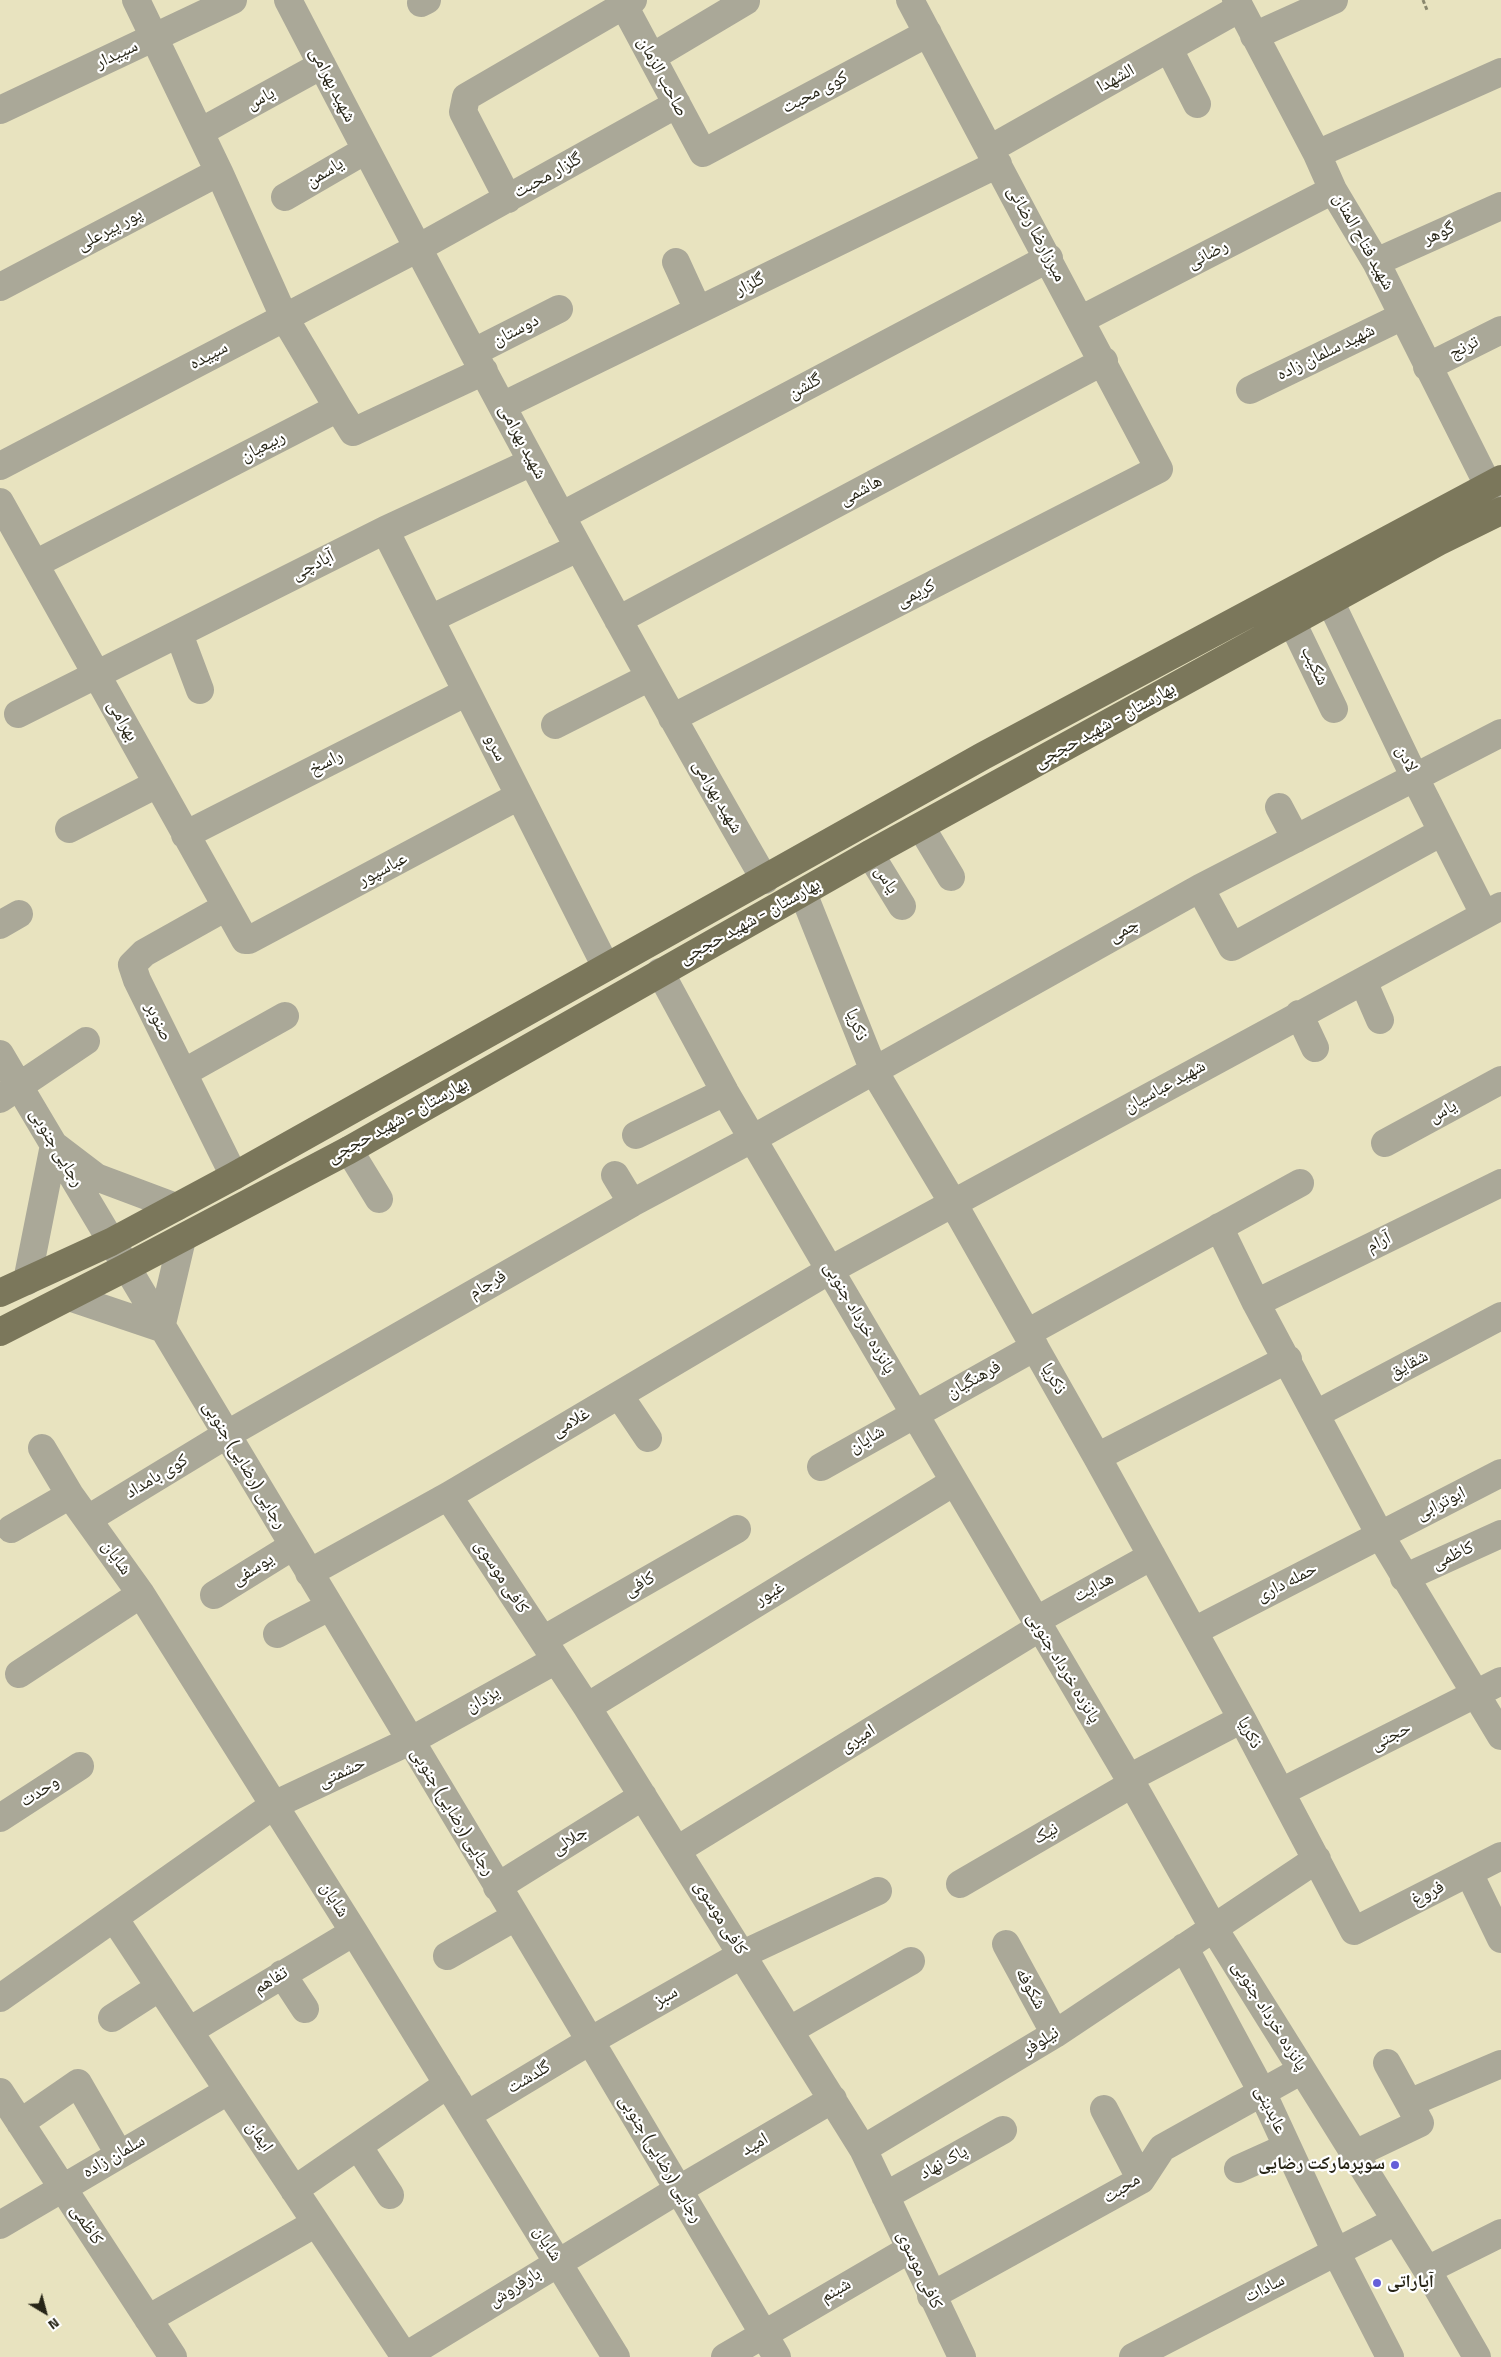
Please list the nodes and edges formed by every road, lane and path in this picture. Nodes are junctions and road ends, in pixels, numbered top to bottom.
1 (136, 0) edge
2 (233, 0) edge
3 (288, 0) edge
4 (1334, 0) edge
5 (1423, 0) edge
6 (746, 1) edge
7 (626, 2) edge
8 (918, 3) edge
9 (1238, 4) edge
10 (1427, 10) dead end
11 (928, 33) junction
12 (1254, 36) junction
13 (154, 37) junction
14 (1169, 49) junction
15 (652, 57) junction
16 (322, 66) junction
17 (1501, 72) edge
18 (677, 104) junction
19 (1197, 104) dead end
20 (0, 110) edge
21 (200, 132) junction
22 (366, 150) junction
23 (703, 153) joint
24 (1317, 154) junction
25 (994, 156) junction
26 (219, 172) junction
27 (1333, 190) junction
28 (285, 197) dead end
29 (508, 199) junction
30 (1501, 206) edge
31 (418, 248) junction
32 (1049, 258) junction
33 (676, 262) dead end
34 (1376, 262) junction
35 (0, 287) edge
36 (559, 309) dead end
37 (698, 310) junction
38 (1403, 316) junction
39 (284, 317) junction
40 (1082, 320) junction
41 (1501, 330) edge
42 (1104, 361) junction
43 (479, 362) junction
44 (1427, 367) junction
45 (1250, 390) dead end
46 (502, 406) junction
47 (338, 408) junction
48 (532, 462) junction
49 (0, 466) edge
50 (1160, 469) joint
51 (1495, 481) edge
52 (0, 502) edge
53 (1501, 512) edge
54 (561, 516) junction
55 (385, 530) junction
56 (9, 538) edge
57 (578, 548) junction
58 (34, 564) junction
59 (1331, 602) junction
60 (430, 619) junction
61 (618, 620) junction
62 (1293, 624) junction
63 (179, 634) junction
64 (97, 676) junction
65 (650, 677) junction
66 (200, 690) dead end
67 (467, 692) junction
68 (1334, 708) dead end
69 (18, 714) dead end
70 (672, 718) junction
71 (555, 725) dead end
72 (1501, 733) edge
73 (1414, 776) junction
74 (157, 784) junction
75 (520, 796) junction
76 (1278, 807) dead end
77 (921, 827) junction
78 (69, 829) dead end
79 (1442, 832) junction
80 (185, 835) junction
81 (1296, 839) junction
82 (870, 854) junction
83 (951, 877) dead end
84 (765, 880) junction
85 (1200, 888) junction
86 (803, 893) junction
87 (226, 906) junction
88 (902, 906) dead end
89 (1493, 910) edge
90 (245, 940) joint
91 (644, 946) junction
92 (606, 966) junction
93 (660, 972) junction
94 (1363, 981) junction
95 (1298, 1014) junction
96 (285, 1016) dead end
97 (1380, 1020) dead end
98 (86, 1041) dead end
99 (1315, 1048) dead end
100 (0, 1054) edge
101 (874, 1071) junction
102 (183, 1073) junction
103 (1501, 1080) edge
104 (9, 1092) edge
105 (725, 1092) junction
106 (636, 1135) dead end
107 (752, 1139) junction
108 (1385, 1143) dead end
109 (54, 1145) junction
110 (349, 1150) junction
111 (615, 1175) dead end
112 (230, 1179) junction
113 (1300, 1183) dead end
114 (1501, 1184) edge
115 (379, 1199) dead end
116 (632, 1203) junction
117 (953, 1203) junction
118 (176, 1207) junction
119 (238, 1209) junction
120 (1220, 1227) junction
121 (182, 1239) junction
122 (111, 1242) junction
123 (126, 1268) junction
124 (830, 1270) junction
125 (27, 1281) junction
126 (0, 1294) edge
127 (69, 1297) junction
128 (1256, 1303) junction
129 (1501, 1316) edge
130 (161, 1328) junction
131 (0, 1332) edge
132 (1031, 1340) junction
133 (1288, 1359) junction
134 (619, 1395) junction
135 (914, 1414) junction
136 (1316, 1414) junction
137 (226, 1435) junction
138 (648, 1438) dead end
139 (42, 1448) dead end
140 (1097, 1457) junction
141 (821, 1467) dead end
142 (1501, 1473) edge
143 (954, 1482) junction
144 (70, 1495) junction
145 (448, 1496) junction
146 (88, 1519) junction
147 (11, 1529) dead end
148 (737, 1529) dead end
149 (1501, 1534) edge
150 (1380, 1535) junction
151 (292, 1546) junction
152 (1152, 1556) junction
153 (309, 1573) junction
154 (1404, 1578) junction
155 (141, 1594) junction
156 (214, 1595) dead end
157 (329, 1607) junction
158 (1037, 1624) junction
159 (1194, 1631) junction
160 (277, 1634) dead end
161 (549, 1650) junction
162 (19, 1674) dead end
163 (1501, 1681) edge
164 (1474, 1694) junction
165 (587, 1707) junction
166 (1242, 1719) junction
167 (1501, 1734) edge
168 (410, 1741) junction
169 (80, 1766) dead end
170 (1131, 1781) junction
171 (1281, 1792) junction
172 (643, 1796) junction
173 (274, 1805) junction
174 (0, 1818) edge
175 (677, 1850) junction
176 (1501, 1856) edge
177 (1317, 1859) junction
178 (1469, 1873) junction
179 (960, 1884) dead end
180 (497, 1886) junction
181 (878, 1892) dead end
182 (515, 1917) junction
183 (114, 1918) junction
184 (1214, 1927) junction
185 (1354, 1931) joint
186 (354, 1932) junction
187 (1501, 1940) edge
188 (1006, 1944) dead end
189 (1184, 1946) junction
190 (743, 1954) junction
191 (447, 1956) dead end
192 (911, 1961) dead end
193 (282, 1974) junction
194 (160, 1987) junction
195 (0, 1998) edge
196 (305, 2010) dead end
197 (112, 2018) dead end
198 (790, 2030) junction
199 (189, 2031) junction
200 (1055, 2034) junction
201 (590, 2041) junction
202 (1388, 2064) dead end
203 (1501, 2064) edge
204 (1302, 2070) junction
205 (448, 2084) junction
206 (228, 2091) junction
207 (0, 2092) edge
208 (1262, 2092) junction
209 (833, 2100) junction
210 (1409, 2103) junction
211 (1104, 2109) dead end
212 (467, 2115) junction
213 (20, 2123) junction
214 (1003, 2130) dead end
215 (358, 2146) junction
216 (1287, 2147) junction
217 (863, 2149) junction
218 (119, 2154) junction
219 (1355, 2154) junction
220 (1238, 2169) dead end
221 (1141, 2180) junction
222 (62, 2187) junction
223 (294, 2190) junction
224 (678, 2190) junction
225 (390, 2195) dead end
226 (885, 2196) junction
227 (1396, 2221) junction
228 (316, 2223) junction
229 (0, 2225) edge
230 (1501, 2233) edge
231 (910, 2249) junction
232 (1336, 2252) junction
233 (558, 2262) junction
234 (1427, 2270) junction
235 (931, 2296) junction
236 (148, 2319) junction
237 (763, 2334) junction
238 (173, 2357) edge
239 (404, 2357) edge
240 (616, 2357) edge
241 (725, 2357) edge
242 (777, 2357) edge
243 (962, 2357) edge
244 (1133, 2357) edge
245 (1390, 2357) edge
246 (1477, 2357) edge

1 - 13 street
2 - 13 street, سپیدار
3 - 16 street, شهید بهرامی
4 - 12 street
5 - 10 path
6 - 15 street
7 - 15 street, صاحب الزمان
7 - 29 street
8 - 11 street, میرزارضا رضائی
9 - 12 street, شهید فتاح المنان
9 - 14 street, الشهدا
11 - 23 street, کوی محبت
11 - 25 street, میرزارضا رضائی
12 - 24 street, شهید فتاح المنان
13 - 20 street, سپیدار
13 - 21 street
14 - 19 street
14 - 25 street, الشهدا
15 - 18 street, صاحب الزمان
16 - 21 street, یاس
16 - 22 street, شهید بهرامی
17 - 24 street
18 - 23 street, صاحب الزمان
18 - 29 street, گلزار محبت
21 - 26 street
22 - 28 street, یاسمن
22 - 31 street, شهید بهرامی
24 - 27 street, شهید فتاح المنان
25 - 32 street, میرزارضا رضائی
25 - 37 street, گلزار
26 - 35 street, پور پیرعلی
26 - 39 street
27 - 34 street, شهید فتاح المنان
27 - 40 street, رضائی
29 - 31 street, گلزار محبت
30 - 34 street, گوهر
31 - 39 street, سپیده
31 - 43 street, شهید بهرامی
32 - 40 street, میرزارضا رضائی
32 - 54 street, گلشن
33 - 37 street
34 - 38 street, شهید فتاح المنان
36 - 43 street, دوستان
37 - 46 street, گلزار
38 - 44 street, شهید فتاح المنان
38 - 45 street, شهید سلمان زاده
39 - 47 street
39 - 49 street, سپیده
40 - 42 street, میرزارضا رضائی
41 - 44 street, ترنج
42 - 50 street, میرزارضا رضائی
42 - 61 street, هاشمی
43 - 46 street, شهید بهرامی
43 - 47 street
44 - 51 street, شهید فتاح المنان
46 - 48 street, شهید بهرامی
47 - 58 street, ربیعیان
48 - 54 street, شهید بهرامی
48 - 55 street, آبادچی
50 - 70 street, کریمی
51 - 53 street, شهید فتاح المنان
51 - 84 main road, بهارستان - شهید حججی
52 - 56 street, بهرامی
53 - 59 main road, بهارستان - شهید حججی
54 - 57 street, شهید بهرامی
55 - 60 street, سرو
55 - 63 street, آبادچی
56 - 58 street, بهرامی
57 - 60 street
57 - 61 street, شهید بهرامی
58 - 64 street, بهرامی
59 - 62 main road, بهارستان - شهید حججی
59 - 73 street, لادن
60 - 67 street, سرو
61 - 65 street, شهید بهرامی
62 - 68 street, شکیب
62 - 77 main road, بهارستان - شهید حججی
63 - 64 street, آبادچی
63 - 66 street
64 - 69 street, آبادچی
64 - 74 street, بهرامی
65 - 70 street, شهید بهرامی
65 - 71 street
67 - 75 street, سرو
67 - 80 street, راسخ
70 - 84 street, شهید بهرامی
72 - 73 street, چمی
73 - 79 street, لادن
73 - 81 street, چمی
74 - 78 street
74 - 80 street, بهرامی
75 - 90 street, عباسپور
75 - 92 street, سرو
76 - 81 street
77 - 82 main road, بهارستان - شهید حججی
77 - 83 street
79 - 85 street
79 - 89 street, لادن
80 - 87 street, بهرامی
81 - 85 street, چمی
82 - 86 main road, بهارستان - شهید حججی
82 - 88 street, یاس
84 - 91 main road, بهارستان - شهید حججی
85 - 101 street, چمی
86 - 93 main road, بهارستان - شهید حججی
86 - 101 street, ذکریا
87 - 90 street, بهرامی
87 - 102 street, صنوبر
89 - 94 street, شهید عباسیان
91 - 92 main road, بهارستان - شهید حججی
91 - 93 main road
92 - 112 main road, بهارستان - شهید حججی
93 - 105 street, پانزده خرداد جنوبی
93 - 110 main road, بهارستان - شهید حججی
94 - 95 street, شهید عباسیان
94 - 97 street
95 - 99 street
95 - 117 street, شهید عباسیان
96 - 102 street
98 - 104 street
100 - 104 street, رجایی جنوبی
101 - 107 street, چمی
101 - 117 street, ذکریا
102 - 112 street, صنوبر
103 - 108 street, یاس
104 - 109 street, رجایی جنوبی
105 - 106 street
105 - 107 street, پانزده خرداد جنوبی
107 - 116 street, فرجام
107 - 124 street, پانزده خرداد جنوبی
109 - 118 street
109 - 122 street, رجایی جنوبی
109 - 125 street
110 - 115 street
110 - 119 main road, بهارستان - شهید حججی
111 - 116 street
112 - 118 main road, بهارستان - شهید حججی
112 - 119 main road
113 - 120 street, فرهنگیان
114 - 128 street, آرام
116 - 137 street, فرجام
117 - 124 street, شهید عباسیان
117 - 132 street, ذکریا
118 - 122 main road, بهارستان - شهید حججی
119 - 121 main road, بهارستان - شهید حججی
120 - 128 street
120 - 132 street, فرهنگیان
121 - 123 main road, بهارستان - شهید حججی
121 - 130 street
122 - 123 street, رجایی جنوبی
122 - 125 main road, بهارستان - شهید حججی
123 - 127 main road, بهارستان - شهید حججی
123 - 130 street, رجایی (رضایی) جنوبی
124 - 134 street, غلامی
124 - 135 street, پانزده خرداد جنوبی
125 - 126 main road, بهارستان - شهید حججی
127 - 130 street
127 - 131 main road, بهارستان - شهید حججی
128 - 133 street
129 - 136 street, شقایق
130 - 137 street, رجایی (رضایی) جنوبی
132 - 135 street, فرهنگیان
132 - 140 street, ذکریا
133 - 136 street
133 - 140 street
134 - 138 street
134 - 145 street, غلامی
135 - 141 street, شایان
135 - 143 street, پانزده خرداد جنوبی
136 - 150 street
137 - 146 street, کوی بامداد
137 - 151 street, رجایی (رضایی) جنوبی
139 - 144 street, شایان
140 - 152 street, ذکریا
142 - 150 street, ابوترابی
143 - 158 street, پانزده خرداد جنوبی
143 - 165 street, غیور
144 - 146 street, شایان
144 - 147 street
145 - 153 street, غلامی
145 - 161 street, کافی موسوی
146 - 155 street, شایان
148 - 161 street, کافی
149 - 154 street, کاظمی
150 - 154 street
150 - 159 street, حمله داری
151 - 153 street, رجایی (رضایی) جنوبی
151 - 156 street, یوسفی
152 - 158 street, هدایت
152 - 159 street, ذکریا
153 - 157 street, رجایی (رضایی) جنوبی
154 - 164 street
155 - 162 street
155 - 173 street, شایان
157 - 160 street
157 - 168 street, رجایی (رضایی) جنوبی
158 - 170 street, پانزده خرداد جنوبی
158 - 175 street, امیری
159 - 166 street, ذکریا
161 - 165 street, کافی موسوی
161 - 168 street, یزدان
163 - 164 street, حجتی
164 - 167 street
164 - 171 street, حجتی
165 - 172 street, کافی موسوی
166 - 170 street, نیک
166 - 171 street, ذکریا
168 - 173 street, حشمتی
168 - 180 street, رجایی (رضایی) جنوبی
169 - 174 street, وحدت
170 - 179 street, نیک
170 - 184 street, پانزده خرداد جنوبی
171 - 177 street, ذکریا
172 - 175 street, کافی موسوی
172 - 180 street, جلالی
173 - 183 street, حشمتی
173 - 186 street, شایان
175 - 190 street, کافی موسوی
176 - 178 street, فروغ
177 - 184 street
177 - 185 street, ذکریا
178 - 185 street, فروغ
178 - 187 street
180 - 182 street, رجایی (رضایی) جنوبی
181 - 190 street, سبز
182 - 191 street
182 - 201 street, رجایی (رضایی) جنوبی
183 - 194 street, ایمان
183 - 195 street, حشمتی
184 - 189 street, نیلوفر
184 - 204 street, پانزده خرداد جنوبی
186 - 193 street, تفاهم
186 - 205 street, شایان
188 - 200 street, شکوفه
189 - 200 street, نیلوفر
189 - 208 street, عابدینی
190 - 198 street, کافی موسوی
190 - 201 street, سبز
192 - 198 street
193 - 196 street
193 - 199 street, تفاهم
194 - 197 street
194 - 199 street, ایمان
198 - 209 street, کافی موسوی
199 - 206 street, ایمان
200 - 217 street, نیلوفر
201 - 212 street, گلدشت
201 - 224 street, رجایی (رضایی) جنوبی
202 - 210 street
203 - 210 street
204 - 208 street, محبت
204 - 219 street, پانزده خرداد جنوبی
205 - 212 street, شایان
205 - 215 street
206 - 218 street, سلمان زاده
206 - 223 street, ایمان
207 - 213 street, کاظمی
208 - 216 street, عابدینی
208 - 221 street, محبت
209 - 217 street, کافی موسوی
209 - 224 street, امید
210 - 219 street
211 - 221 street
212 - 233 street, شایان
213 - 218 street
213 - 222 street, کاظمی
214 - 226 street, پاک نهاد
215 - 223 street
215 - 225 street
216 - 220 street
216 - 232 street, عابدینی
217 - 226 street, کافی موسوی
218 - 222 street, سلمان زاده
219 - 227 street, پانزده خرداد جنوبی
221 - 235 street, محبت
222 - 229 street, سلمان زاده
222 - 236 street, کاظمی
223 - 228 street, ایمان
224 - 233 street, بارفروش
224 - 237 street, رجایی (رضایی) جنوبی
226 - 231 street, کافی موسوی
227 - 232 street, سادات
227 - 234 street, پانزده خرداد جنوبی
228 - 236 street
228 - 239 street, ایمان
230 - 234 street
231 - 235 street, کافی موسوی
231 - 237 street, شبنم
232 - 244 street, سادات
232 - 245 street, عابدینی
233 - 239 street, بارفروش
233 - 240 street, شایان
234 - 246 street, پانزده خرداد جنوبی
235 - 243 street, کافی موسوی
236 - 238 street, کاظمی
237 - 241 street, شبنم
237 - 242 street, رجایی (رضایی) جنوبی

